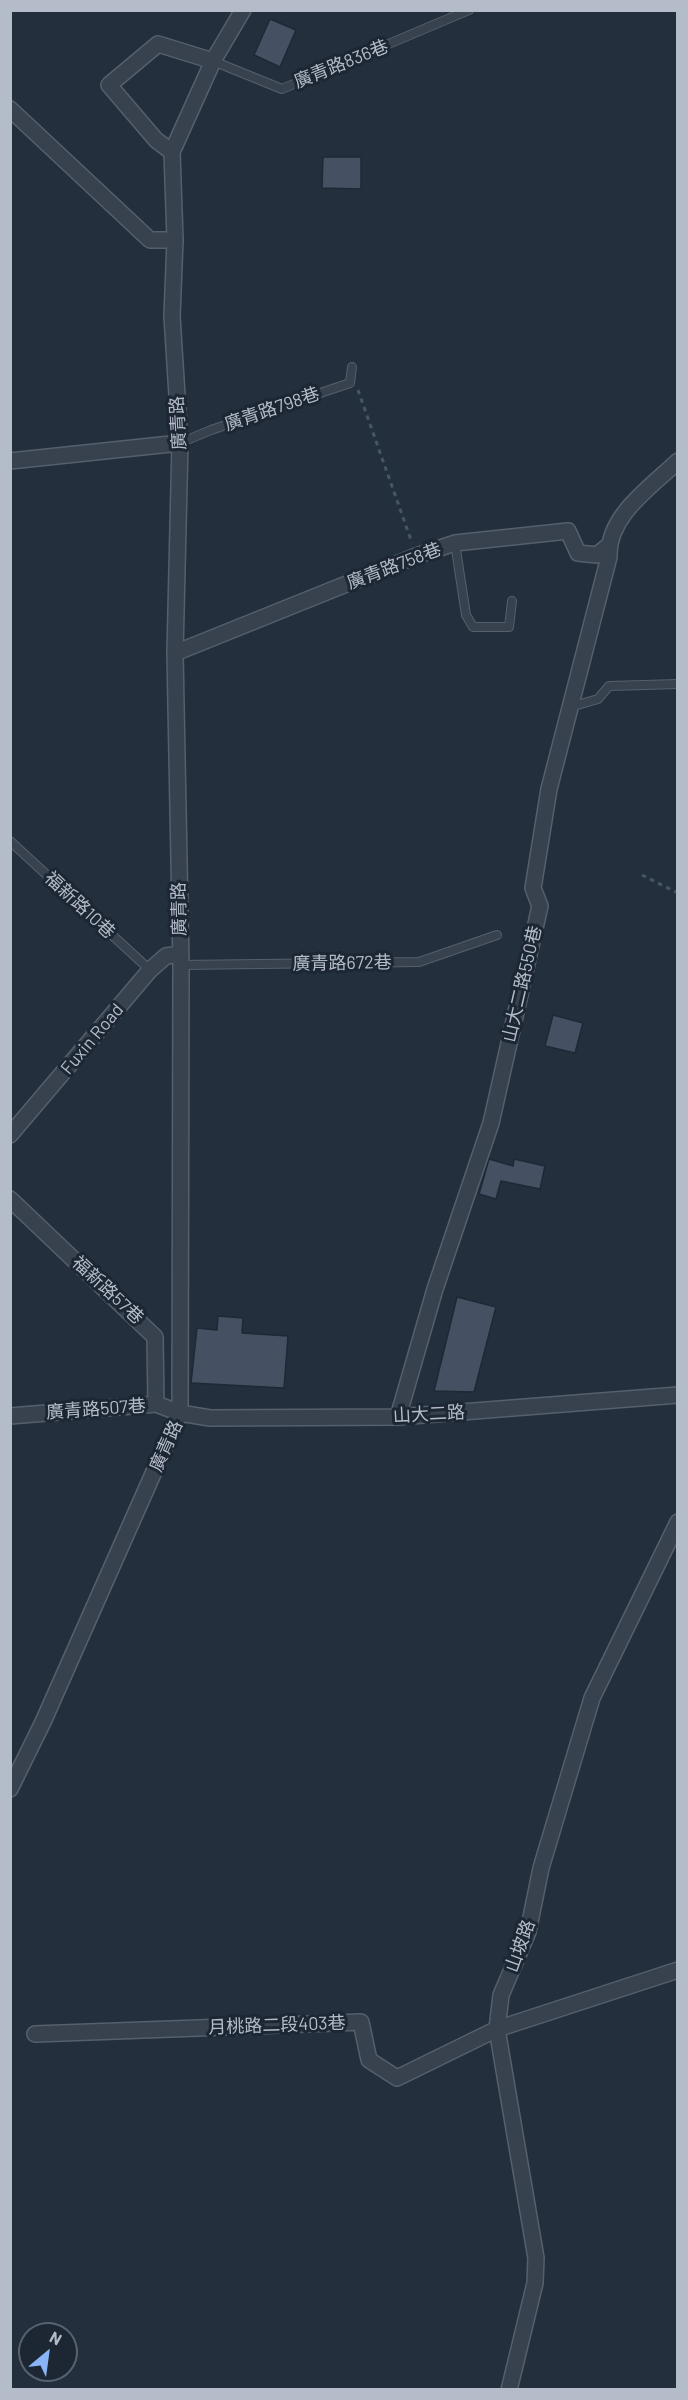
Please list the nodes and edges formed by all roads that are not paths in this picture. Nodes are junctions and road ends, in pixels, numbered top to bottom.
1 (243, 10) edge
2 (469, 10) edge
3 (213, 61) junction
4 (10, 109) edge
5 (172, 152) junction
6 (175, 240) junction
7 (352, 367) dead end
8 (180, 443) junction
9 (10, 461) edge
10 (678, 462) edge
11 (455, 543) junction
12 (608, 546) junction
13 (512, 601) dead end
14 (175, 653) junction
15 (678, 684) edge
16 (570, 707) junction
17 (10, 840) edge
18 (497, 935) dead end
19 (180, 959) junction
20 (150, 970) junction
21 (10, 1135) edge
22 (10, 1198) edge
23 (678, 1395) edge
24 (156, 1404) junction
25 (180, 1413) junction
26 (10, 1416) edge
27 (398, 1417) junction
28 (678, 1522) edge
29 (10, 1789) edge
30 (678, 1970) edge
31 (497, 2029) junction
32 (35, 2034) dead end
33 (509, 2390) edge

1 - 3 street, 廣青路
2 - 3 lane, 廣青路836巷
3 - 5 street, 廣青路
3 - 5 street
4 - 6 street
5 - 6 street, 廣青路
6 - 8 street, 廣青路
7 - 8 lane, 廣青路798巷
8 - 9 street
8 - 14 street, 廣青路
10 - 12 street, 山大二路550巷
11 - 12 street, 廣青路758巷
11 - 13 lane
11 - 14 street, 廣青路758巷
12 - 16 street, 山大二路550巷
14 - 19 street, 廣青路
15 - 16 lane
16 - 27 street, 山大二路550巷
17 - 20 lane, 福新路10巷
18 - 19 lane, 廣青路672巷
19 - 20 street, Fuxin Road
19 - 25 street, 廣青路
20 - 21 street, Fuxin Road
22 - 24 street, 福新路57巷
23 - 27 street, 山大二路
24 - 25 street, 廣青路507巷
24 - 26 street, 廣青路507巷
25 - 27 street, 山大二路
25 - 29 street, 廣青路
28 - 31 street, 山坡路
30 - 31 street, 月桃路二段403巷
31 - 32 street, 月桃路二段403巷
31 - 33 street, 山坡路

